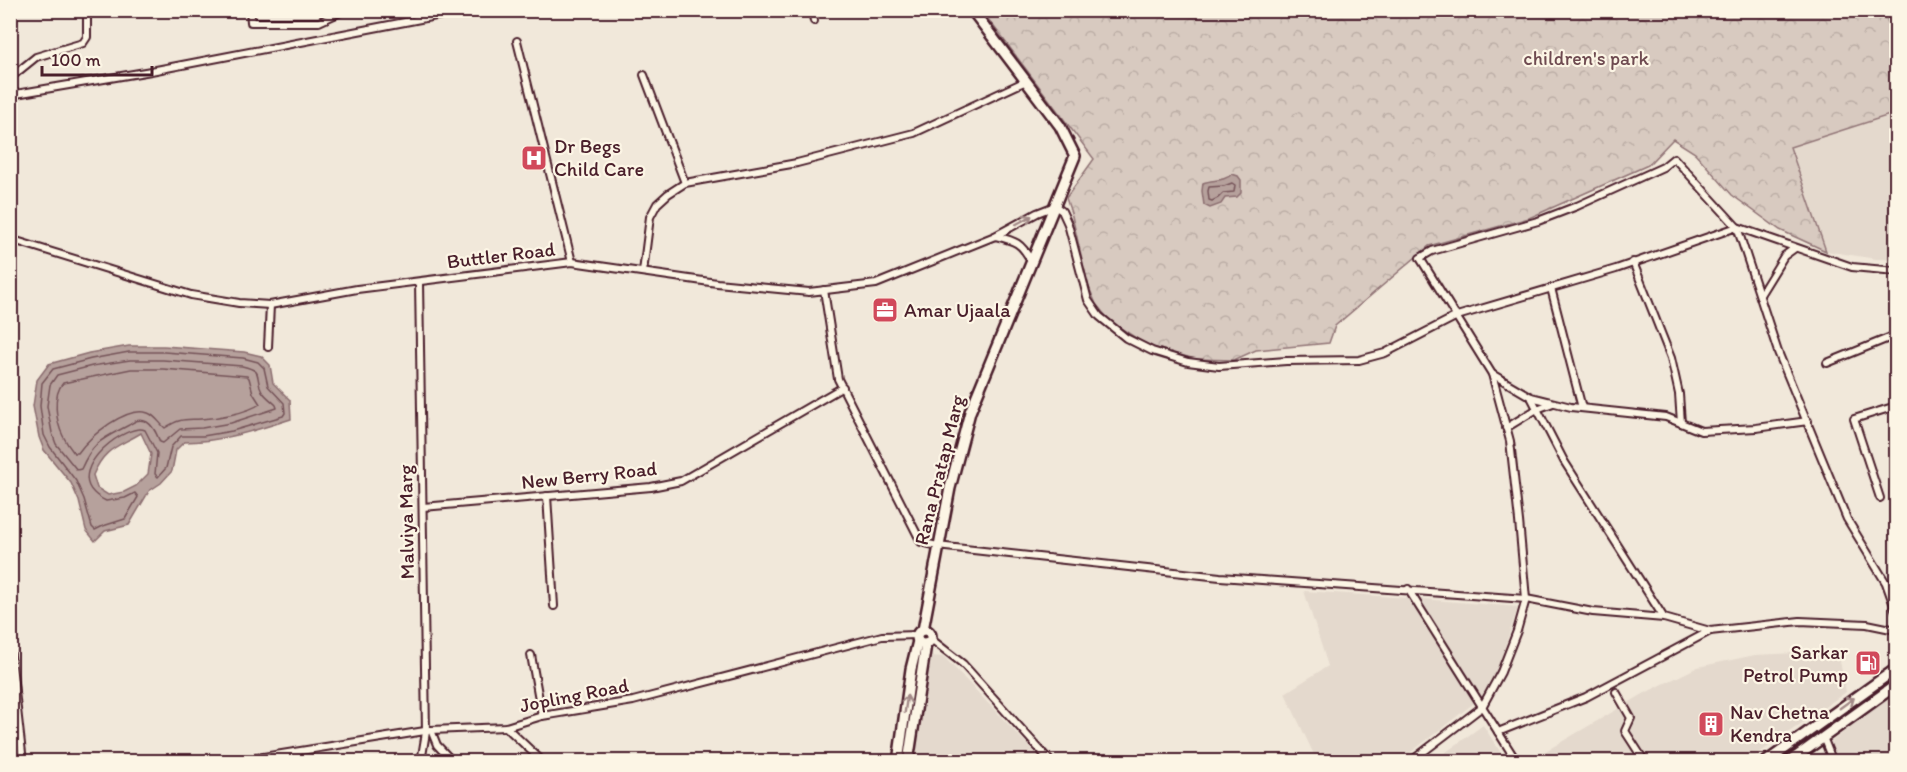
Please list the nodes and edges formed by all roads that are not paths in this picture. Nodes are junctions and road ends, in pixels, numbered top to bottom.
1 (87, 10) edge
2 (250, 10) edge
3 (345, 10) edge
4 (467, 10) edge
5 (812, 10) edge
6 (972, 10) edge
7 (814, 21) dead end
8 (517, 41) dead end
9 (645, 75) dead end
10 (10, 78) edge
11 (1026, 81) junction
12 (10, 95) edge
13 (685, 183) junction
14 (1055, 206) junction
15 (1737, 227) junction
16 (995, 236) junction
17 (10, 239) edge
18 (1795, 248) junction
19 (1031, 261) junction
20 (572, 262) junction
21 (1634, 262) junction
22 (1896, 271) edge
23 (643, 272) junction
24 (419, 282) junction
25 (1551, 288) junction
26 (824, 290) junction
27 (1760, 295) junction
28 (270, 305) junction
29 (1456, 316) junction
30 (1896, 335) edge
31 (268, 347) dead end
32 (1827, 363) dead end
33 (1492, 374) junction
34 (843, 387) junction
35 (1531, 397) junction
36 (1554, 403) junction
37 (1896, 406) edge
38 (1582, 408) junction
39 (1538, 410) junction
40 (1808, 421) junction
41 (1681, 423) junction
42 (1506, 428) junction
43 (547, 496) junction
44 (1880, 498) dead end
45 (423, 507) junction
46 (937, 546) junction
47 (1408, 589) junction
48 (1526, 599) junction
49 (554, 606) dead end
50 (1896, 611) edge
51 (1664, 618) junction
52 (1896, 630) edge
53 (1710, 631) junction
54 (923, 638) junction
55 (10, 647) edge
56 (531, 655) dead end
57 (1896, 669) edge
58 (1896, 687) edge
59 (1616, 692) dead end
60 (1482, 707) junction
61 (542, 716) junction
62 (506, 727) junction
63 (429, 731) junction
64 (1498, 732) junction
65 (1822, 737) junction
66 (268, 759) edge
67 (23, 762) edge
68 (232, 762) edge
69 (421, 762) edge
70 (453, 762) edge
71 (543, 762) edge
72 (898, 762) edge
73 (908, 762) edge
74 (1051, 762) edge
75 (1410, 762) edge
76 (1517, 762) edge
77 (1645, 762) edge
78 (1766, 762) edge
79 (1789, 762) edge
80 (1833, 762) edge

1 - 10 street
2 - 3 street
4 - 12 street
5 - 7 street
6 - 11 street, Rana Pratap Marg
8 - 20 street
9 - 13 street
11 - 13 street
11 - 14 street, Rana Pratap Marg
13 - 23 street
16 -> 14 street, Buttler Road
14 - 19 street, Rana Pratap Marg
14 - 29 street
15 - 18 street
15 - 21 street
15 - 27 street
15 - 29 street
16 - 19 street
16 - 26 street, Buttler Road
17 - 28 street, Buttler Road
18 - 22 street
18 - 27 street
19 - 46 street, Rana Pratap Marg
20 - 23 street, Buttler Road
20 - 24 street, Buttler Road
21 - 25 street
21 - 41 street
23 - 26 street, Buttler Road
24 - 28 street, Buttler Road
24 - 45 street, Malviya Marg
25 - 29 street
25 - 38 street
26 - 34 street
27 - 40 street
28 - 31 street
29 - 33 street
30 - 32 street
33 - 35 street
33 - 42 street
34 - 43 street, New Berry Road
34 - 46 street
35 - 36 street
35 - 39 street
36 - 38 street
36 - 39 street
37 - 44 street
38 - 41 street
39 - 42 street
39 - 51 street
40 - 41 street
40 - 50 street
42 - 48 street
43 - 45 street, New Berry Road
43 - 49 street
45 - 63 street, Malviya Marg
46 - 47 street
46 - 54 street, Rana Pratap Marg
47 - 48 street
47 - 60 street
48 - 51 street
48 - 60 street
51 - 53 street
52 - 53 street
53 - 64 street
54 - 61 street, Jopling Road
72 -> 54 street, Rana Pratap Marg
54 - 73 street, Rana Pratap Marg
54 - 74 street
55 - 67 street
56 - 61 street
78 -> 57 street
58 - 65 street
59 - 77 street
60 - 64 street
60 - 75 street
61 - 62 street, Jopling Road
62 - 63 street, Jopling Road
62 - 71 street
63 - 66 street, Jopling Road
63 - 69 street, Malviya Marg
63 - 70 street
64 - 76 street
65 - 79 street
65 - 80 street
66 - 68 street, Jopling Road

